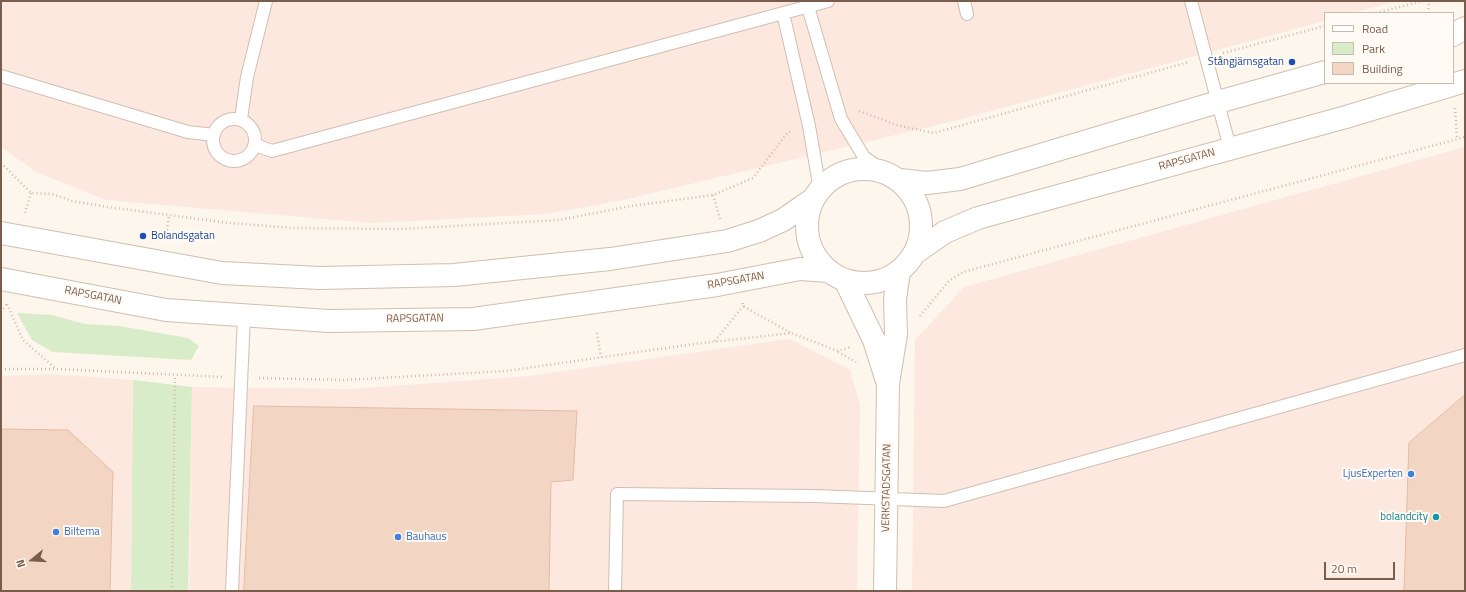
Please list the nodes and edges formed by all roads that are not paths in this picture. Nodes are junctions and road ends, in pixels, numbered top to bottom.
1 (266, 1) edge
2 (828, 1) edge
3 (964, 1) edge
4 (1191, 1) edge
5 (808, 7) junction
6 (783, 13) junction
7 (967, 14) dead end
8 (1465, 28) edge
9 (1454, 34) edge
10 (1324, 72) edge
11 (1, 76) edge
12 (1465, 81) edge
13 (1218, 102) junction
14 (241, 118) junction
15 (214, 135) junction
16 (255, 145) junction
17 (1230, 148) junction
18 (891, 176) junction
19 (816, 195) junction
20 (1, 233) edge
21 (915, 253) junction
22 (899, 272) junction
23 (837, 276) junction
24 (1, 279) edge
25 (244, 315) junction
26 (1465, 355) edge
27 (888, 384) junction
28 (887, 499) junction
29 (232, 591) edge
30 (615, 591) edge
31 (885, 591) edge

1 - 14 lane
2 - 5 lane
3 - 7 lane
4 - 13 lane
5 - 6 lane
5 - 18 lane
6 - 16 lane
6 - 19 lane
8 - 9 street
10 - 13 street
11 - 15 lane
12 - 17 street, RAPSGATAN
13 - 17 lane
13 - 18 street
14 - 15 lane
14 - 16 lane
15 - 16 lane
17 - 21 street, RAPSGATAN
18 - 19 street
18 - 21 street
19 - 20 street
19 - 23 street
21 - 22 street
22 - 23 street
22 - 27 street, VERKSTADSGATAN
23 - 25 street, RAPSGATAN
23 - 27 street, VERKSTADSGATAN
24 - 25 street, RAPSGATAN
25 - 29 lane
26 - 28 lane
27 - 28 street, VERKSTADSGATAN
28 - 30 lane
28 - 31 street, VERKSTADSGATAN

